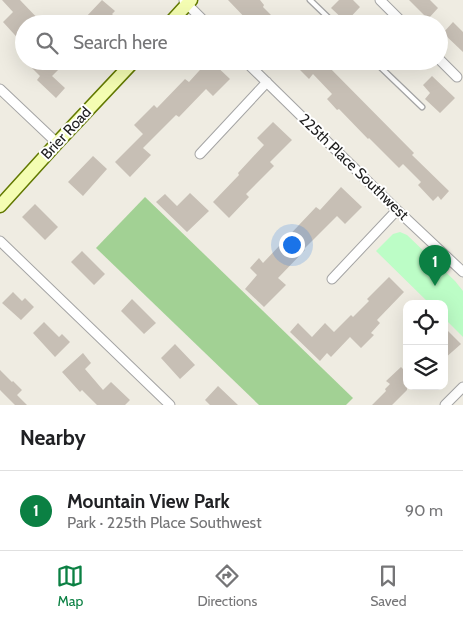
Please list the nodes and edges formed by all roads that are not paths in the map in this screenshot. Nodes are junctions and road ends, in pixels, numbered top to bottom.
1 (310, 0) edge
2 (380, 0) edge
3 (187, 2) edge
4 (176, 15) edge
5 (199, 15) edge
6 (326, 15) edge
7 (395, 15) edge
8 (448, 68) edge
9 (126, 70) edge
10 (255, 70) edge
11 (383, 70) edge
12 (457, 77) dead end
13 (267, 82) junction
14 (0, 89) edge
15 (422, 107) dead end
16 (57, 143) junction
17 (200, 154) dead end
18 (0, 206) edge
19 (397, 210) junction
20 (0, 241) edge
21 (462, 269) edge
22 (332, 280) dead end
23 (463, 387) edge
24 (170, 405) edge
25 (445, 405) edge

1 - 6 lane
2 - 7 street
3 - 4 main road
3 - 5 street
8 - 12 street
9 - 16 main road, Brier Road
10 - 13 street, 225th Place Southwest
11 - 15 lane
13 - 17 street
13 - 19 street, 225th Place Southwest
14 - 16 street
16 - 18 main road, Brier Road
19 - 21 street, 225th Place Southwest
19 - 22 street
20 - 24 street
23 - 25 street

